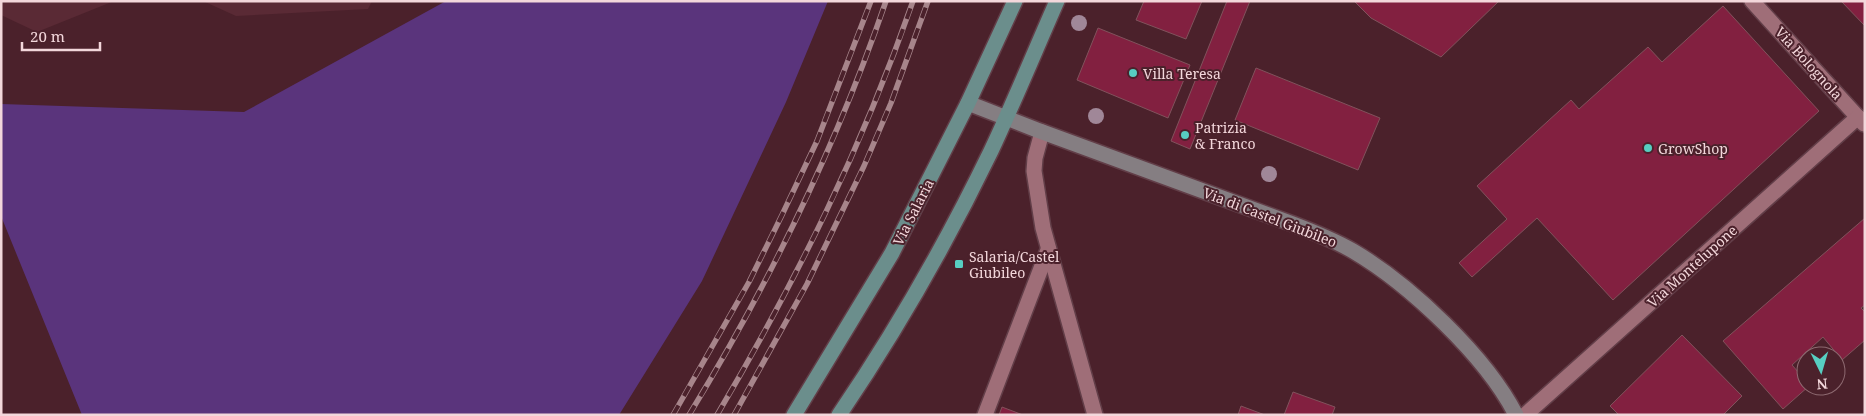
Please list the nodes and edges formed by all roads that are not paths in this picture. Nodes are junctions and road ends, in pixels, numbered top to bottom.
1 (1015, 1) edge
2 (1057, 1) edge
3 (1752, 1) edge
4 (968, 103) junction
5 (1005, 118) junction
6 (1861, 121) edge
7 (1042, 132) junction
8 (1048, 250) junction
9 (794, 415) edge
10 (840, 415) edge
11 (985, 415) edge
12 (1096, 415) edge
13 (1516, 415) edge
14 (1525, 415) edge

1 - 4 main road, Via Salaria
2 - 5 main road
3 - 6 street, Via Bolognola
4 - 5 street, Via di Castel Giubileo
4 - 9 main road, Via Salaria
5 - 7 street, Via di Castel Giubileo
5 - 10 main road
6 - 14 street, Via Montelupone
7 - 8 street
7 - 13 street, Via di Castel Giubileo
8 - 11 street
8 - 12 street

